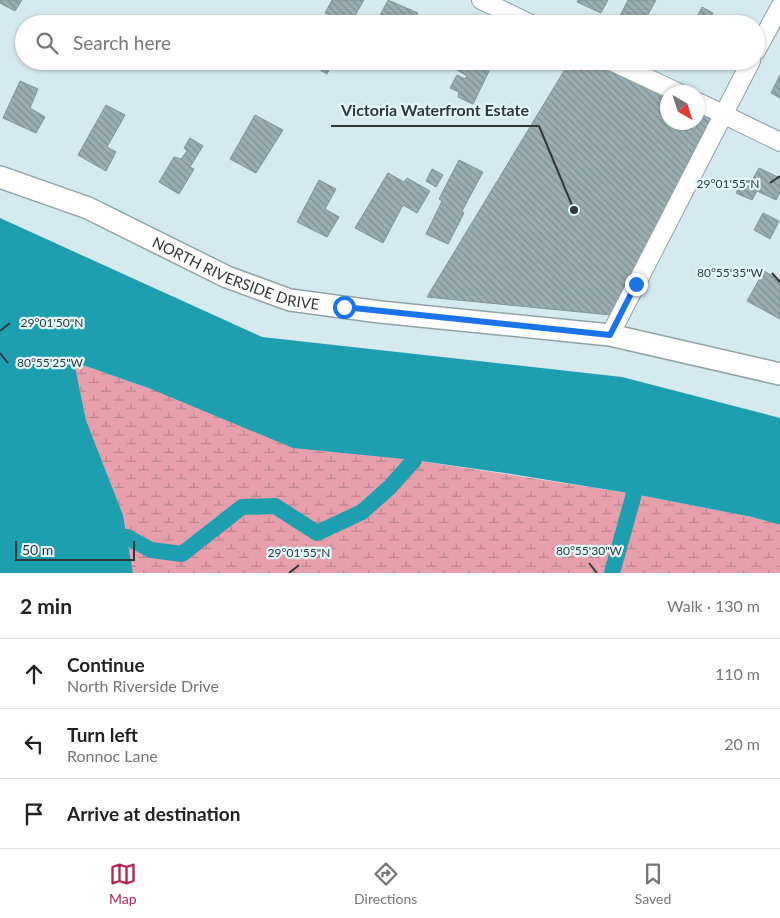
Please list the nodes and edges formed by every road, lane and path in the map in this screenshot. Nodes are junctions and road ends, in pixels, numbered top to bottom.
1 (481, 0) edge
2 (780, 7) edge
3 (512, 15) edge
4 (765, 34) edge
5 (629, 70) edge
6 (746, 70) edge
7 (662, 85) edge
8 (705, 105) edge
9 (723, 114) junction
10 (780, 142) edge
11 (0, 177) edge
12 (610, 335) junction
13 (780, 374) edge

1 - 3 street
2 - 4 street
5 - 7 street
6 - 9 street
8 - 9 street
9 - 10 street
9 - 12 street
11 - 12 street, NORTH RIVERSIDE DRIVE
12 - 13 street, NORTH RIVERSIDE DRIVE

